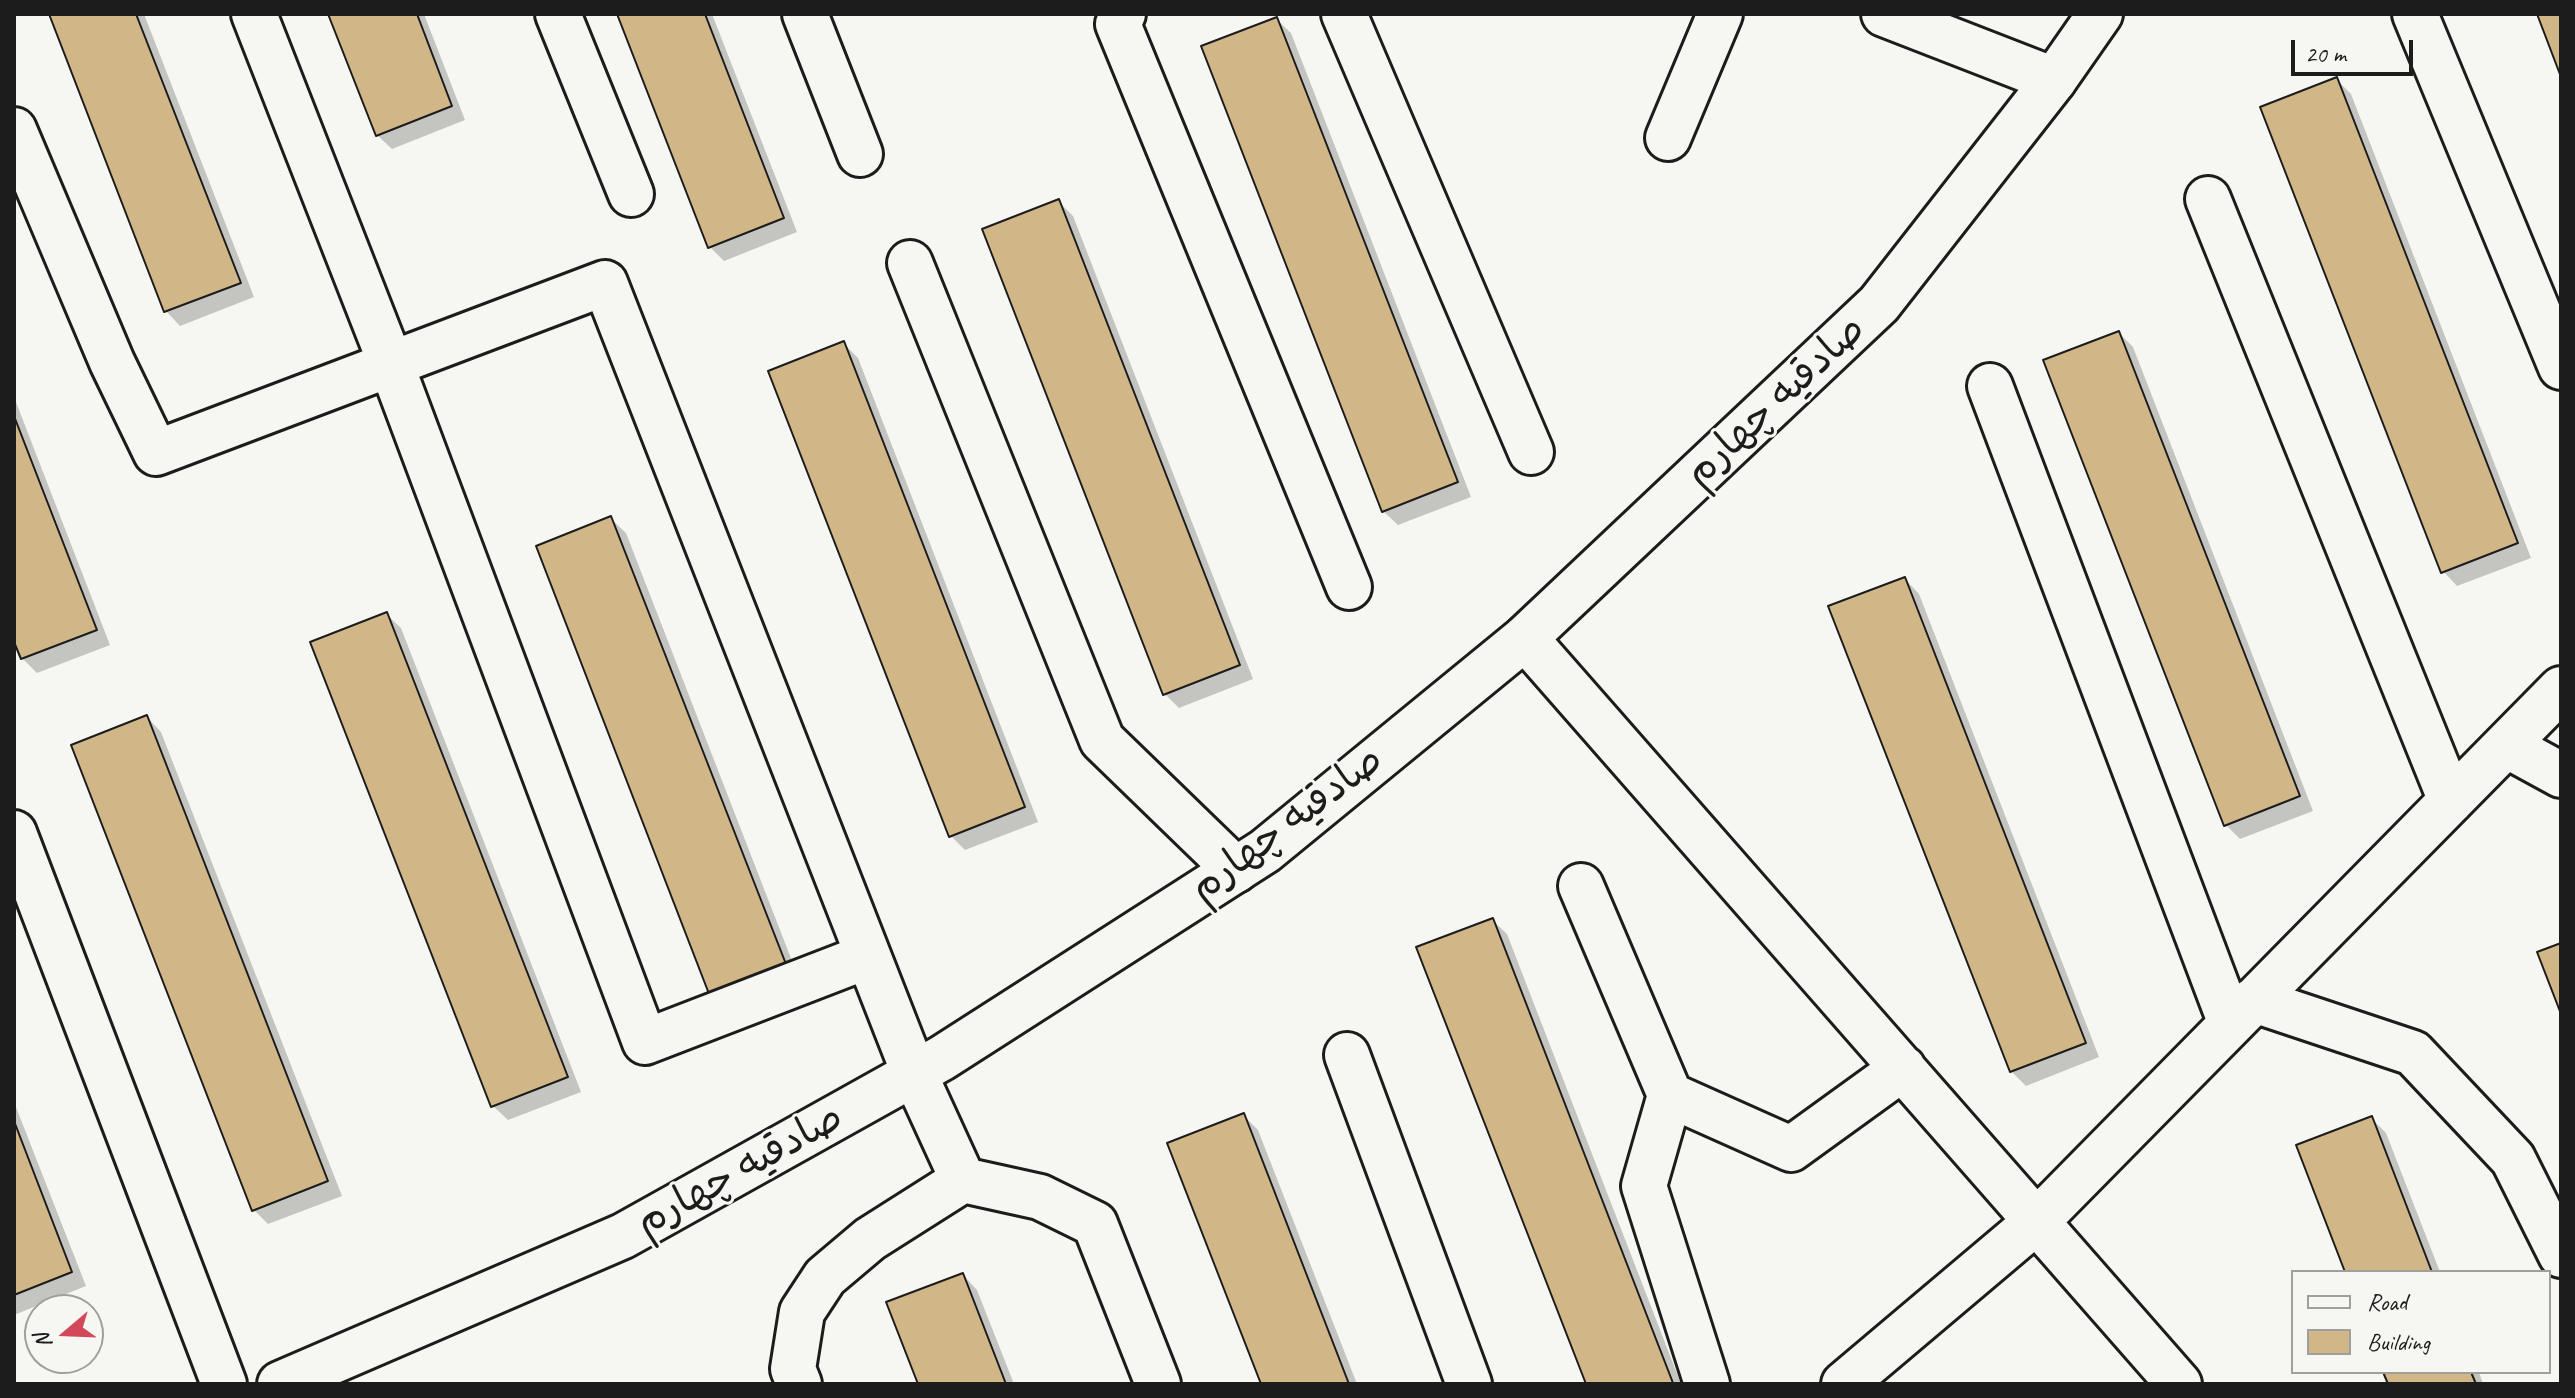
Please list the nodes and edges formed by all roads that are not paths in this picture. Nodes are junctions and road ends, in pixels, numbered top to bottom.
1 (254, 14) edge
2 (558, 14) edge
3 (805, 14) edge
4 (1123, 14) edge
5 (1344, 14) edge
6 (1720, 14) edge
7 (1884, 14) edge
8 (2100, 14) edge
9 (2415, 14) edge
10 (1974, 31) edge
11 (2054, 80) junction
12 (14, 130) edge
13 (1668, 138) dead end
14 (860, 154) dead end
15 (631, 194) dead end
16 (2208, 199) dead end
17 (910, 263) dead end
18 (391, 364) junction
19 (2561, 367) edge
20 (1990, 386) dead end
21 (1531, 452) dead end
22 (1349, 587) dead end
23 (1525, 638) junction
24 (2561, 689) edge
25 (2506, 745) junction
26 (2561, 775) edge
27 (2451, 801) junction
28 (14, 833) edge
29 (1236, 870) junction
30 (1581, 886) dead end
31 (868, 956) junction
32 (2242, 1012) junction
33 (1347, 1055) dead end
34 (1903, 1068) junction
35 (914, 1073) junction
36 (1670, 1095) junction
37 (963, 1180) junction
38 (2037, 1221) junction
39 (2561, 1255) edge
40 (224, 1384) edge
41 (280, 1384) edge
42 (799, 1384) edge
43 (1158, 1384) edge
44 (1469, 1384) edge
45 (1707, 1384) edge
46 (1844, 1384) edge
47 (2179, 1384) edge

1 - 18 street
2 - 15 street
3 - 14 street
4 - 22 street
5 - 21 street
6 - 13 street
7 - 10 street
8 - 11 street, صادقیه چهارم
9 - 19 street
10 - 11 street
11 - 23 street, صادقیه چهارم
12 - 18 street
16 - 27 street
17 - 29 street
18 - 31 street
18 - 31 street
20 - 32 street
23 - 29 street, صادقیه چهارم
23 - 34 street
24 - 25 street
25 - 26 street
25 - 27 street
27 - 32 street
28 - 40 street
29 - 35 street, صادقیه چهارم
30 - 36 street
31 - 35 street
32 - 38 street
32 - 39 street
33 - 44 street
34 - 36 street
34 - 38 street
35 - 37 street
35 - 41 street, صادقیه چهارم
36 - 45 street
37 - 42 street
37 - 43 street
38 - 46 street
38 - 47 street

